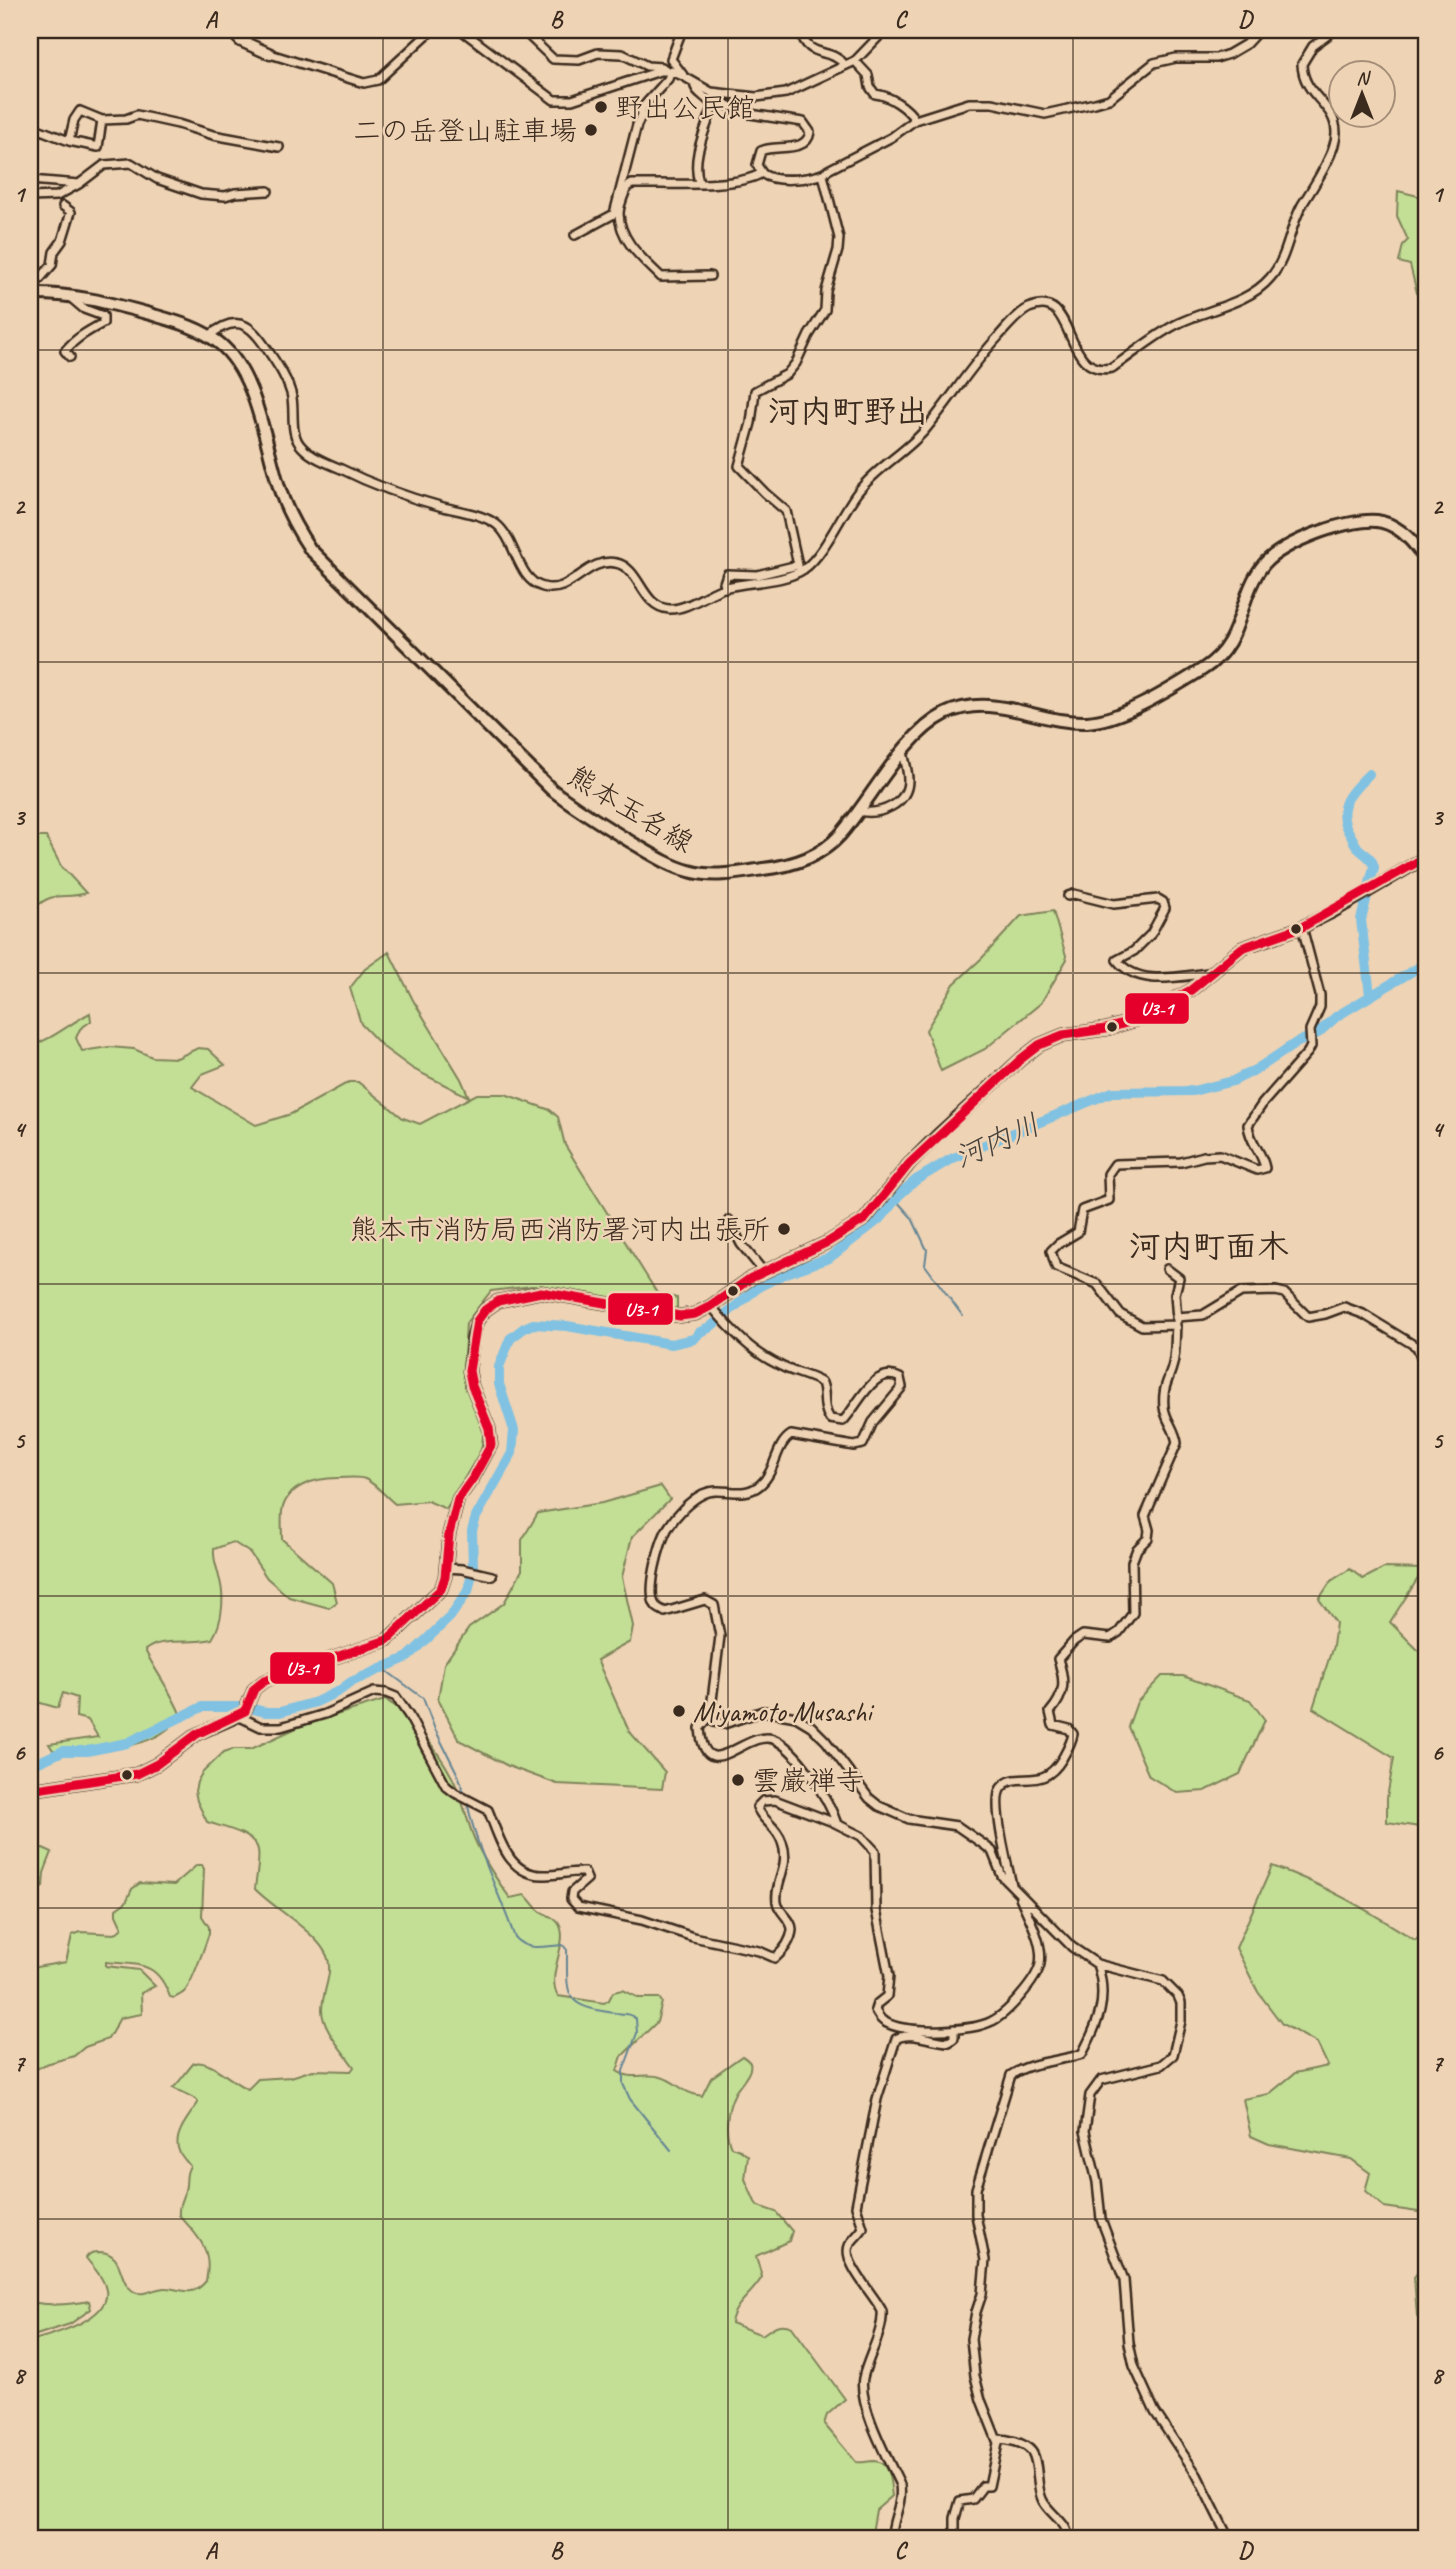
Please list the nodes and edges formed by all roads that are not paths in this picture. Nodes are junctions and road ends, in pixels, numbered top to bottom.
1 (230, 30) edge
2 (432, 30) edge
3 (461, 30) edge
4 (530, 30) edge
5 (682, 30) edge
6 (800, 30) edge
7 (885, 30) edge
8 (1259, 30) edge
9 (1335, 30) edge
10 (270, 54) joint
11 (855, 61) junction
12 (845, 65) junction
13 (669, 71) junction
14 (683, 76) junction
15 (694, 82) junction
16 (711, 92) junction
17 (102, 120) junction
18 (915, 120) junction
19 (30, 126) edge
20 (69, 141) junction
21 (279, 147) dead end
22 (762, 173) junction
23 (823, 175) junction
24 (30, 180) edge
25 (699, 182) junction
26 (79, 184) junction
27 (268, 191) dead end
28 (30, 197) edge
29 (63, 206) dead end
30 (575, 235) dead end
31 (710, 276) dead end
32 (30, 292) edge
33 (68, 295) junction
34 (209, 336) junction
35 (70, 357) dead end
36 (1425, 558) edge
37 (726, 588) junction
38 (903, 752) junction
39 (859, 811) junction
40 (1426, 857) edge
41 (1069, 896) dead end
42 (1302, 927) junction
43 (1209, 973) junction
44 (729, 1220) dead end
45 (1167, 1269) dead end
46 (763, 1271) junction
47 (713, 1309) junction
48 (1176, 1321) junction
49 (1424, 1363) dead end
50 (446, 1568) junction
51 (492, 1576) dead end
52 (242, 1713) junction
53 (710, 1716) junction
54 (30, 1790) edge
55 (838, 1824) junction
56 (1015, 1888) junction
57 (1097, 1964) junction
58 (954, 2029) junction
59 (997, 2439) junction
60 (892, 2539) edge
61 (955, 2539) edge
62 (1068, 2539) edge
63 (1230, 2539) edge

1 - 10 main road
2 - 10 street
3 - 13 street
4 - 13 street
5 - 14 street
6 - 12 street
7 - 11 street
8 - 18 street
9 - 37 street
11 - 12 street
11 - 18 street
12 - 16 street
13 - 14 street
13 - 30 street
14 - 15 street
15 - 16 street
15 - 25 street
16 - 22 street
17 - 20 street
17 - 20 street
17 - 21 street
18 - 23 street
19 - 20 street
22 - 23 street
22 - 25 street
23 - 37 street
24 - 26 street
25 - 31 street
26 - 27 street
26 - 28 street
29 - 32 street
32 - 33 main road, 熊本玉名線
33 - 34 main road, 熊本玉名線
33 - 35 street
34 - 37 street
34 - 39 main road, 熊本玉名線
36 - 38 main road, 熊本玉名線
38 - 39 main road, 熊本玉名線
38 - 39 street
40 - 42 main road
41 - 43 street
42 - 43 main road
42 - 48 street
43 - 46 main road
44 - 46 street
45 - 48 street
46 - 47 main road
47 - 50 main road
47 - 53 street
48 - 49 street
48 - 56 street
50 - 51 street
50 - 52 main road
52 - 54 main road
52 - 55 street
53 - 55 street
53 - 56 street
55 - 58 street
56 - 57 street
56 - 58 street
57 - 59 street
57 - 63 street
58 - 60 street
59 - 61 street
59 - 62 street

